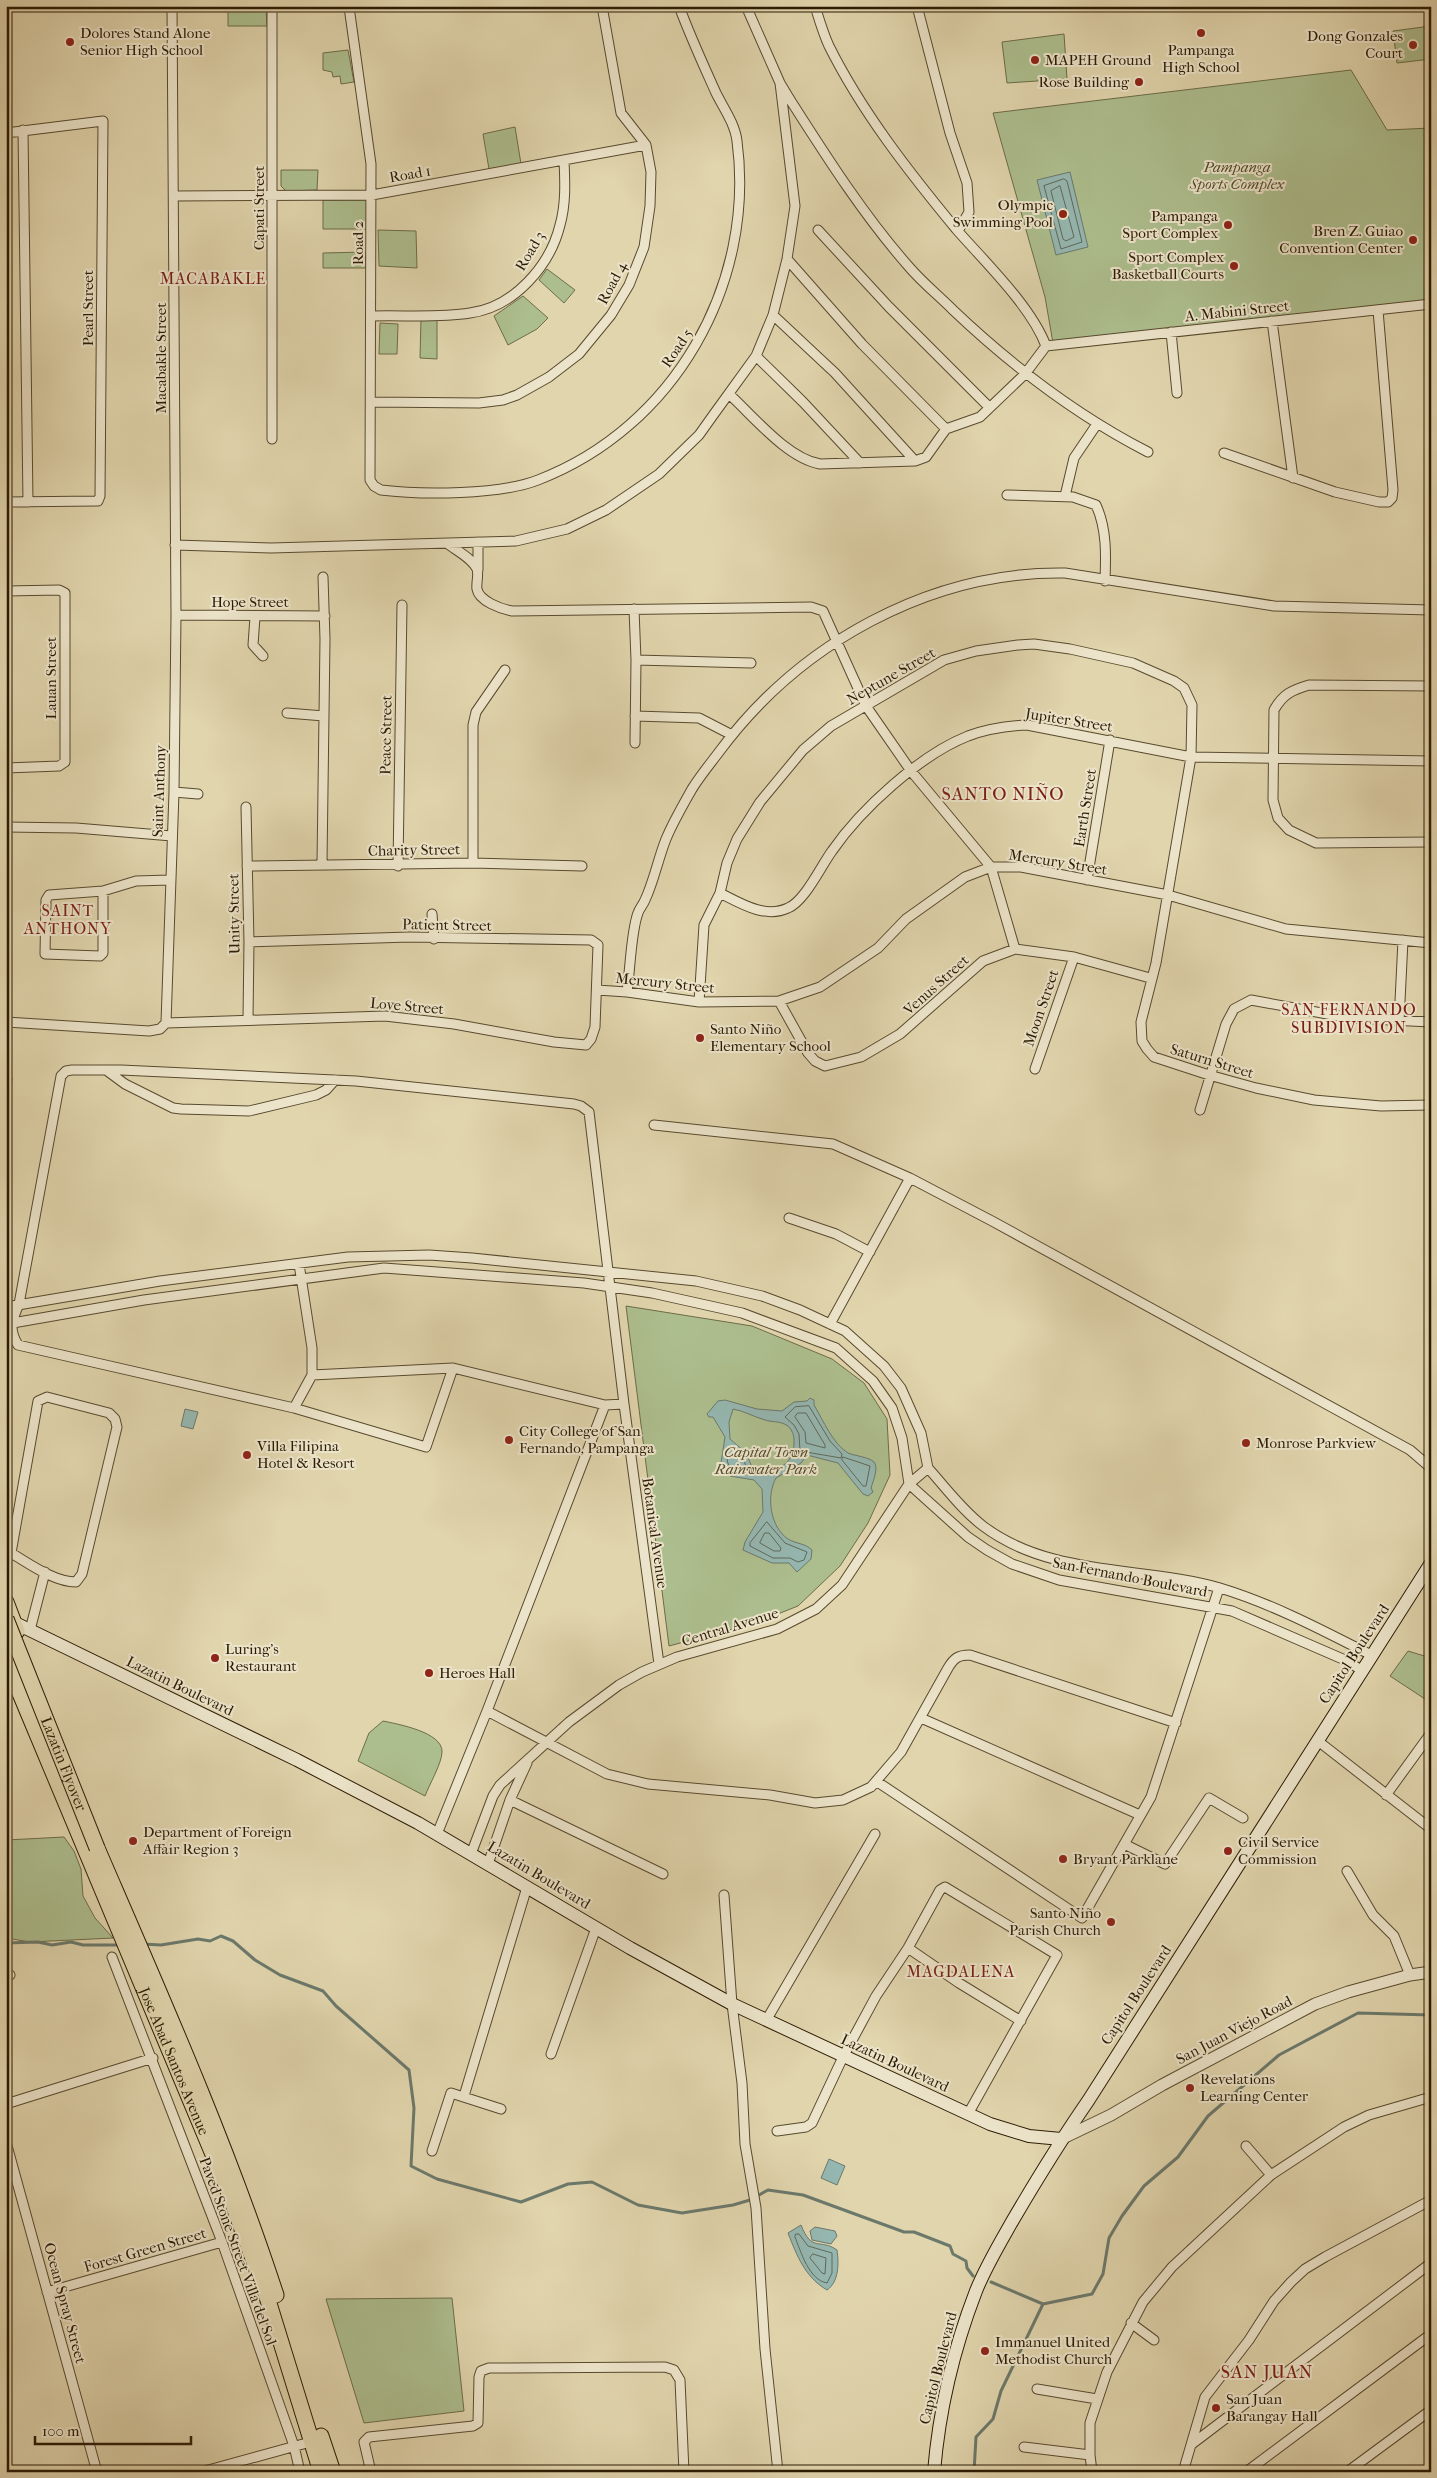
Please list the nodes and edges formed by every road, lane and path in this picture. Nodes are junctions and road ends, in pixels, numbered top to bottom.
1 (172, 6) edge
2 (272, 6) edge
3 (602, 6) edge
4 (679, 6) edge
5 (746, 6) edge
6 (815, 6) edge
7 (917, 6) edge
8 (349, 7) edge
9 (780, 83) junction
10 (23, 130) junction
11 (6, 133) edge
12 (646, 145) junction
13 (564, 160) junction
14 (372, 194) junction
15 (174, 196) junction
16 (272, 196) junction
17 (818, 230) dead end
18 (958, 231) junction
19 (787, 259) junction
20 (1431, 304) edge
21 (1378, 310) junction
22 (773, 315) junction
23 (372, 316) junction
24 (1272, 321) junction
25 (1171, 332) junction
26 (1046, 346) junction
27 (756, 356) junction
28 (1025, 374) junction
29 (1177, 393) dead end
30 (729, 394) junction
31 (372, 402) junction
32 (989, 407) junction
33 (1097, 424) junction
34 (946, 429) junction
35 (272, 438) dead end
36 (1148, 452) dead end
37 (1224, 453) dead end
38 (915, 461) junction
39 (860, 463) junction
40 (1293, 478) junction
41 (370, 480) joint
42 (1007, 495) dead end
43 (1065, 496) junction
44 (6, 502) edge
45 (28, 502) junction
46 (478, 542) junction
47 (448, 544) junction
48 (174, 545) junction
49 (175, 560) joint
50 (478, 570) junction
51 (323, 577) dead end
52 (1105, 581) junction
53 (6, 591) edge
54 (402, 605) dead end
55 (634, 609) junction
56 (1431, 610) edge
57 (176, 614) junction
58 (325, 616) junction
59 (255, 617) junction
60 (834, 641) junction
61 (263, 656) dead end
62 (636, 660) junction
63 (751, 663) dead end
64 (505, 670) dead end
65 (1431, 686) edge
66 (866, 706) junction
67 (287, 712) dead end
68 (324, 716) junction
69 (635, 716) junction
70 (732, 735) junction
71 (1110, 740) junction
72 (636, 743) dead end
73 (1191, 757) junction
74 (1275, 758) junction
75 (1431, 760) edge
76 (6, 768) edge
77 (911, 771) junction
78 (174, 792) junction
79 (198, 794) dead end
80 (246, 807) dead end
81 (6, 826) edge
82 (172, 836) junction
83 (1431, 842) edge
84 (473, 863) junction
85 (322, 864) junction
86 (247, 866) junction
87 (398, 866) junction
88 (582, 866) dead end
89 (991, 867) junction
90 (170, 880) junction
91 (1087, 880) junction
92 (103, 891) junction
93 (720, 893) junction
94 (1168, 895) junction
95 (432, 914) dead end
96 (434, 939) junction
97 (1403, 940) junction
98 (249, 942) junction
99 (1431, 943) edge
100 (1015, 949) junction
101 (1074, 957) junction
102 (1150, 978) junction
103 (597, 990) junction
104 (627, 992) junction
105 (779, 1001) junction
106 (699, 1002) junction
107 (248, 1020) junction
108 (6, 1022) edge
109 (1399, 1022) junction
110 (1431, 1022) edge
111 (166, 1023) junction
112 (1035, 1069) dead end
113 (106, 1070) junction
114 (1209, 1075) junction
115 (335, 1080) junction
116 (1431, 1105) edge
117 (1200, 1110) dead end
118 (654, 1125) dead end
119 (910, 1178) junction
120 (789, 1218) dead end
121 (870, 1252) junction
122 (299, 1264) junction
123 (609, 1272) junction
124 (302, 1279) junction
125 (610, 1287) junction
126 (19, 1304) junction
127 (6, 1307) edge
128 (9, 1323) edge
129 (830, 1324) junction
130 (453, 1368) junction
131 (312, 1375) junction
132 (624, 1404) junction
133 (605, 1405) junction
134 (294, 1408) junction
135 (928, 1468) junction
136 (1431, 1468) edge
137 (909, 1484) junction
138 (1431, 1563) edge
139 (45, 1572) junction
140 (1219, 1588) junction
141 (1213, 1607) junction
142 (8, 1615) edge
143 (30, 1630) junction
144 (6, 1640) edge
145 (1373, 1656) junction
146 (6, 1660) edge
147 (658, 1664) junction
148 (1363, 1671) junction
149 (487, 1711) junction
150 (921, 1718) junction
151 (1176, 1723) junction
152 (1431, 1733) edge
153 (1318, 1741) junction
154 (546, 1742) junction
155 (529, 1758) junction
156 (876, 1781) junction
157 (1386, 1795) junction
158 (510, 1800) junction
159 (1140, 1815) junction
160 (1243, 1818) dead end
161 (1431, 1829) edge
162 (436, 1834) junction
163 (875, 1834) dead end
164 (1124, 1844) junction
165 (94, 1850) junction
166 (471, 1854) junction
167 (488, 1864) junction
168 (1346, 1871) dead end
169 (663, 1874) dead end
170 (527, 1887) junction
171 (724, 1895) dead end
172 (121, 1912) junction
173 (596, 1928) junction
174 (908, 1948) junction
175 (112, 1957) dead end
176 (1431, 1972) edge
177 (1410, 1975) junction
178 (732, 2004) junction
179 (767, 2019) junction
180 (1020, 2021) junction
181 (551, 2054) dead end
182 (843, 2057) junction
183 (153, 2058) junction
184 (464, 2096) junction
185 (1431, 2097) edge
186 (6, 2104) edge
187 (501, 2109) dead end
188 (968, 2114) junction
189 (777, 2130) dead end
190 (1061, 2139) junction
191 (6, 2142) edge
192 (1246, 2146) dead end
193 (432, 2151) dead end
194 (1271, 2175) junction
195 (1431, 2200) edge
196 (222, 2242) junction
197 (1431, 2263) edge
198 (47, 2292) junction
199 (1130, 2323) junction
200 (1431, 2334) edge
201 (1154, 2340) dead end
202 (1037, 2389) dead end
203 (1097, 2399) junction
204 (1431, 2410) edge
205 (317, 2440) junction
206 (1192, 2444) junction
207 (294, 2446) junction
208 (1024, 2447) dead end
209 (1090, 2455) junction
210 (97, 2472) edge
211 (201, 2472) edge
212 (300, 2472) edge
213 (321, 2472) edge
214 (333, 2472) edge
215 (371, 2472) edge
216 (684, 2472) edge
217 (778, 2472) edge
218 (934, 2472) edge
219 (1092, 2472) edge
220 (1183, 2472) edge
221 (1246, 2472) edge
222 (1347, 2472) edge

1 - 15 street, Macabakle Street
2 - 16 street, Capati Street
3 - 12 street
4 - 41 street, Road 5
5 - 9 street
6 - 18 street
7 - 18 street
8 - 14 street, Road 2
9 - 19 street
9 - 28 street
10 - 11 street
10 - 45 street
10 - 45 street, Pearl Street
12 - 13 street, Road 1
12 - 31 street, Road 4
13 - 14 street, Road 1
13 - 23 street, Road 3
14 - 16 street, Road 1
14 - 23 street, Road 2
15 - 16 street, Road 1
15 - 48 street, Macabakle Street
16 - 35 street, Capati Street
17 - 32 street
18 - 26 street
19 - 22 street
19 - 34 street
20 - 21 street, A. Mabini Street
21 - 24 street, A. Mabini Street
21 - 40 street
22 - 27 street
22 - 38 street
23 - 31 street, Road 2
24 - 25 street, A. Mabini Street
24 - 40 street
25 - 26 street, A. Mabini Street
25 - 29 street
26 - 28 street
27 - 30 street
27 - 39 street
28 - 32 street
28 - 33 street
30 - 39 street
30 - 46 street
31 - 41 street, Road 2
32 - 34 street
33 - 36 street
33 - 43 street
34 - 38 street
37 - 40 street
38 - 39 street
42 - 43 street
43 - 52 street
44 - 45 street
46 - 47 street
46 - 50 street
47 - 48 street
47 - 50 street
48 - 49 street, Macabakle Street
49 - 57 street, Saint Anthony
50 - 55 street
51 - 58 street
52 - 56 street
52 - 60 street
53 - 76 street, Lauan Street
54 - 87 street, Peace Street
55 - 60 street
55 - 62 street
57 - 59 street, Hope Street
57 - 78 street, Saint Anthony
58 - 59 street, Hope Street
58 - 68 street
59 - 61 street
60 - 66 street
60 - 70 street
62 - 63 street
62 - 69 street
64 - 84 street
65 - 74 street
66 - 73 street, Neptune Street
66 - 77 street
66 - 93 street, Neptune Street
67 - 68 street
68 - 85 street
69 - 70 street
69 - 72 street
70 - 104 street
71 - 73 street, Jupiter Street
71 - 77 street, Jupiter Street
71 - 91 street, Earth Street
73 - 74 street, Jupiter Street
73 - 94 street, Neptune Street
74 - 75 street, Jupiter Street
74 - 83 street
77 - 89 street
77 - 93 street, Jupiter Street
78 - 79 street
78 - 82 street, Saint Anthony
80 - 86 street, Unity Street
81 - 82 street
82 - 90 street, Saint Anthony
84 - 87 street, Charity Street
84 - 88 street, Charity Street
85 - 86 street, Charity Street
85 - 87 street, Charity Street
86 - 98 street, Unity Street
89 - 91 street, Mercury Street
89 - 100 street
89 - 105 street, Mercury Street
90 - 92 street
90 - 111 street, Saint Anthony
91 - 94 street, Mercury Street
92 - 92 street
93 - 106 street, Neptune Street
94 - 97 street, Mercury Street
94 - 102 street, Saturn Street
95 - 96 street
96 - 98 street, Patient Street
96 - 103 street, Patient Street
97 - 99 street, Mercury Street
97 - 109 street
98 - 107 street, Unity Street
100 - 101 street, Venus Street
100 - 105 street, Venus Street
101 - 102 street, Venus Street
101 - 112 street, Moon Street
102 - 114 street, Saturn Street
103 - 104 street, Mercury Street
103 - 107 street, Love Street
104 - 106 street, Mercury Street
105 - 106 street, Mercury Street
107 - 111 street, Love Street
108 - 111 street, Love Street
109 - 110 street
109 - 114 street
113 - 115 street
113 - 115 street
113 - 126 street
114 - 116 street, Saturn Street
114 - 117 street
115 - 123 street, Botanical Avenue
118 - 119 street
119 - 121 street
119 - 136 street
120 - 121 street
121 - 129 street
122 - 123 street
122 - 124 street
122 - 126 street
123 - 125 street, Botanical Avenue
123 - 129 street
124 - 125 street
124 - 128 street
124 - 131 street
125 - 132 street, Botanical Avenue
125 - 137 street
126 - 127 street
126 - 128 street
128 - 134 street
129 - 135 street
130 - 131 street
130 - 133 street
130 - 134 street
131 - 134 street
132 - 133 street
132 - 147 street, Botanical Avenue
133 - 149 street
135 - 137 street, Central Avenue
135 - 140 street, San Fernando Boulevard
137 - 141 street, San Fernando Boulevard
137 - 147 street, Central Avenue
138 - 145 main road, Capitol Boulevard
139 - 139 street
139 - 143 street
140 - 141 street
140 - 145 street, San Fernando Boulevard
141 - 148 street, San Fernando Boulevard
141 - 151 street
142 - 143 main road, Lazatin Boulevard
142 - 165 highway, Lazatin Flyover, bridge
142 - 172 highway, Jose Abad Santos Avenue
143 - 162 main road, Lazatin Boulevard
144 - 165 highway, Lazatin Flyover
145 - 148 main road, Capitol Boulevard
146 - 172 highway, Jose Abad Santos Avenue
147 - 154 street, Central Avenue
148 - 153 main road, Capitol Boulevard
149 - 154 street
149 - 162 street
150 - 151 street
150 - 156 street
150 - 159 street
151 - 159 street
152 - 157 street
153 - 157 street
153 - 190 main road, Capitol Boulevard
154 - 155 street, Central Avenue
154 - 156 street
155 - 158 street, Central Avenue
155 - 166 street, Central Avenue
156 - 164 street
157 - 161 street
158 - 167 street, Central Avenue
158 - 169 street
159 - 164 street
160 - 164 street
162 - 166 main road, Lazatin Boulevard
163 - 179 street
165 - 172 highway, Lazatin Flyover
166 - 167 main road, Lazatin Boulevard
167 - 170 main road, Lazatin Boulevard
168 - 177 street
170 - 173 main road, Lazatin Boulevard
170 - 184 street
171 - 178 street
172 - 205 highway, Jose Abad Santos Avenue
173 - 178 main road, Lazatin Boulevard
173 - 181 street
174 - 180 street
174 - 180 street
174 - 182 street
175 - 183 street, Paved Stone Street Villa del Sol
176 - 177 street, San Juan Viejo Road
177 - 190 street, San Juan Viejo Road
178 - 179 main road, Lazatin Boulevard
178 - 217 street
179 - 182 main road, Lazatin Boulevard
180 - 188 street
182 - 188 main road, Lazatin Boulevard
182 - 189 street
183 - 186 street
183 - 196 street, Paved Stone Street Villa del Sol
184 - 187 street
184 - 193 street
185 - 194 street
188 - 190 main road, Lazatin Boulevard
190 - 218 main road, Capitol Boulevard
191 - 198 street, Ocean Spray Street
192 - 194 street
194 - 199 street
195 - 206 street
196 - 198 street, Forest Green Street
196 - 207 street, Paved Stone Street Villa del Sol
197 - 206 street
198 - 210 street, Ocean Spray Street
199 - 201 street
199 - 203 street
200 - 221 street
202 - 203 street
203 - 209 street
204 - 222 street
205 - 207 street
205 - 213 highway, Jose Abad Santos Avenue
205 - 214 highway, Jose Abad Santos Avenue
206 - 220 street
207 - 211 street
207 - 212 street, Paved Stone Street Villa del Sol
208 - 209 street
209 - 219 street
215 - 216 street

